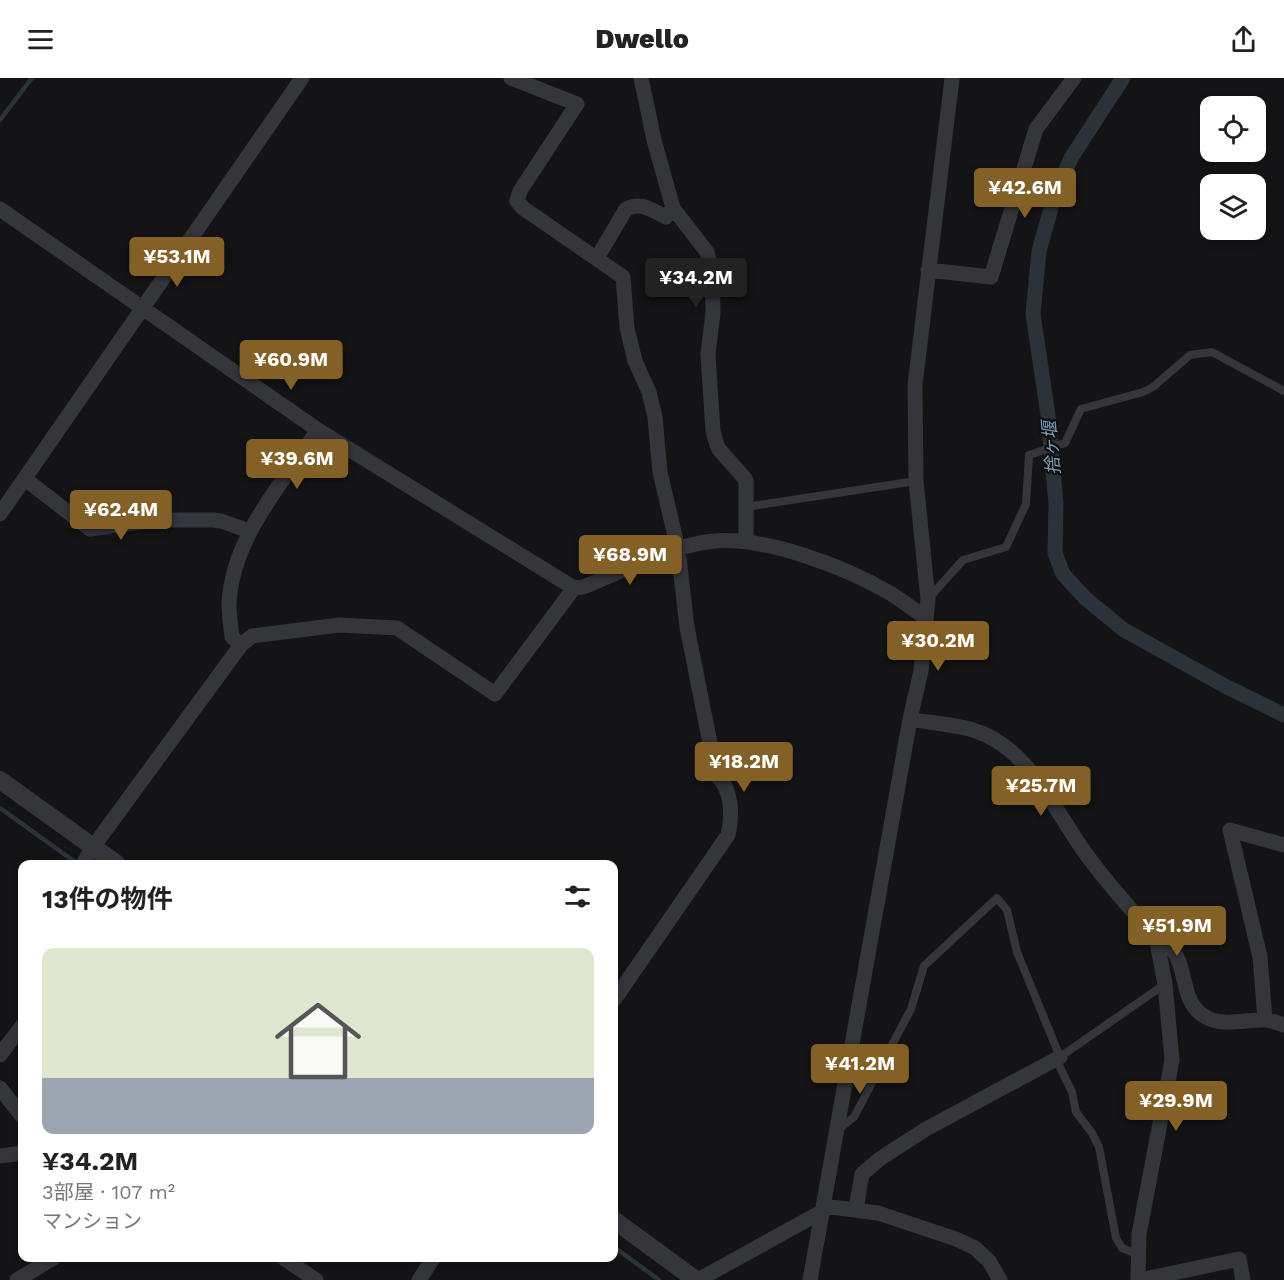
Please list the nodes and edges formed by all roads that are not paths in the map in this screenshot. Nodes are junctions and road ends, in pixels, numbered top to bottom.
1 (302, 78) edge
2 (511, 78) edge
3 (641, 78) edge
4 (952, 78) edge
5 (1074, 78) edge
6 (0, 208) edge
7 (673, 208) junction
8 (597, 258) junction
9 (928, 270) junction
10 (143, 308) junction
11 (1284, 391) edge
12 (318, 430) junction
13 (25, 479) junction
14 (916, 481) junction
15 (746, 507) junction
16 (0, 514) edge
17 (249, 531) junction
18 (746, 542) junction
19 (678, 549) junction
20 (574, 588) junction
21 (928, 599) junction
22 (926, 618) junction
23 (241, 645) junction
24 (910, 719) junction
25 (0, 780) edge
26 (1284, 845) edge
27 (93, 847) junction
28 (86, 860) edge
29 (111, 860) edge
30 (1156, 938) junction
31 (1165, 984) junction
32 (618, 994) edge
33 (1265, 1019) junction
34 (1284, 1026) edge
35 (18, 1031) edge
36 (0, 1055) edge
37 (1058, 1058) junction
38 (0, 1088) edge
39 (18, 1111) edge
40 (837, 1130) junction
41 (18, 1154) edge
42 (0, 1156) edge
43 (823, 1209) junction
44 (856, 1209) junction
45 (618, 1223) edge
46 (1139, 1255) junction
47 (47, 1262) edge
48 (289, 1262) edge
49 (431, 1262) edge
50 (17, 1280) edge
51 (316, 1280) edge
52 (419, 1280) edge
53 (697, 1280) edge
54 (810, 1280) edge
55 (1000, 1280) edge
56 (1139, 1280) edge
57 (1243, 1280) edge

1 - 10 street
2 - 8 street
3 - 7 street
4 - 9 street
5 - 9 street
6 - 10 street
7 - 8 street
7 - 15 street
8 - 19 street
9 - 14 street
10 - 12 street
10 - 13 street
11 - 21 lane
12 - 17 street
12 - 20 street
13 - 16 street
13 - 17 street
14 - 15 lane
14 - 21 street
15 - 18 street
17 - 23 street
18 - 19 street
18 - 22 street
19 - 20 street
19 - 32 street
20 - 23 street
21 - 22 street
22 - 24 street
23 - 27 street
24 - 30 street
24 - 40 street
25 - 27 street
26 - 33 street
27 - 28 street
27 - 29 street
30 - 31 street
30 - 33 street
31 - 37 lane
31 - 46 street
33 - 34 street
35 - 36 street
37 - 40 lane
37 - 44 street
37 - 46 lane
38 - 39 street
40 - 43 street
41 - 42 street
43 - 44 street
43 - 53 street
43 - 54 street
44 - 55 street
45 - 53 street
46 - 56 street
47 - 50 street
48 - 51 street
49 - 52 street
56 - 57 street

